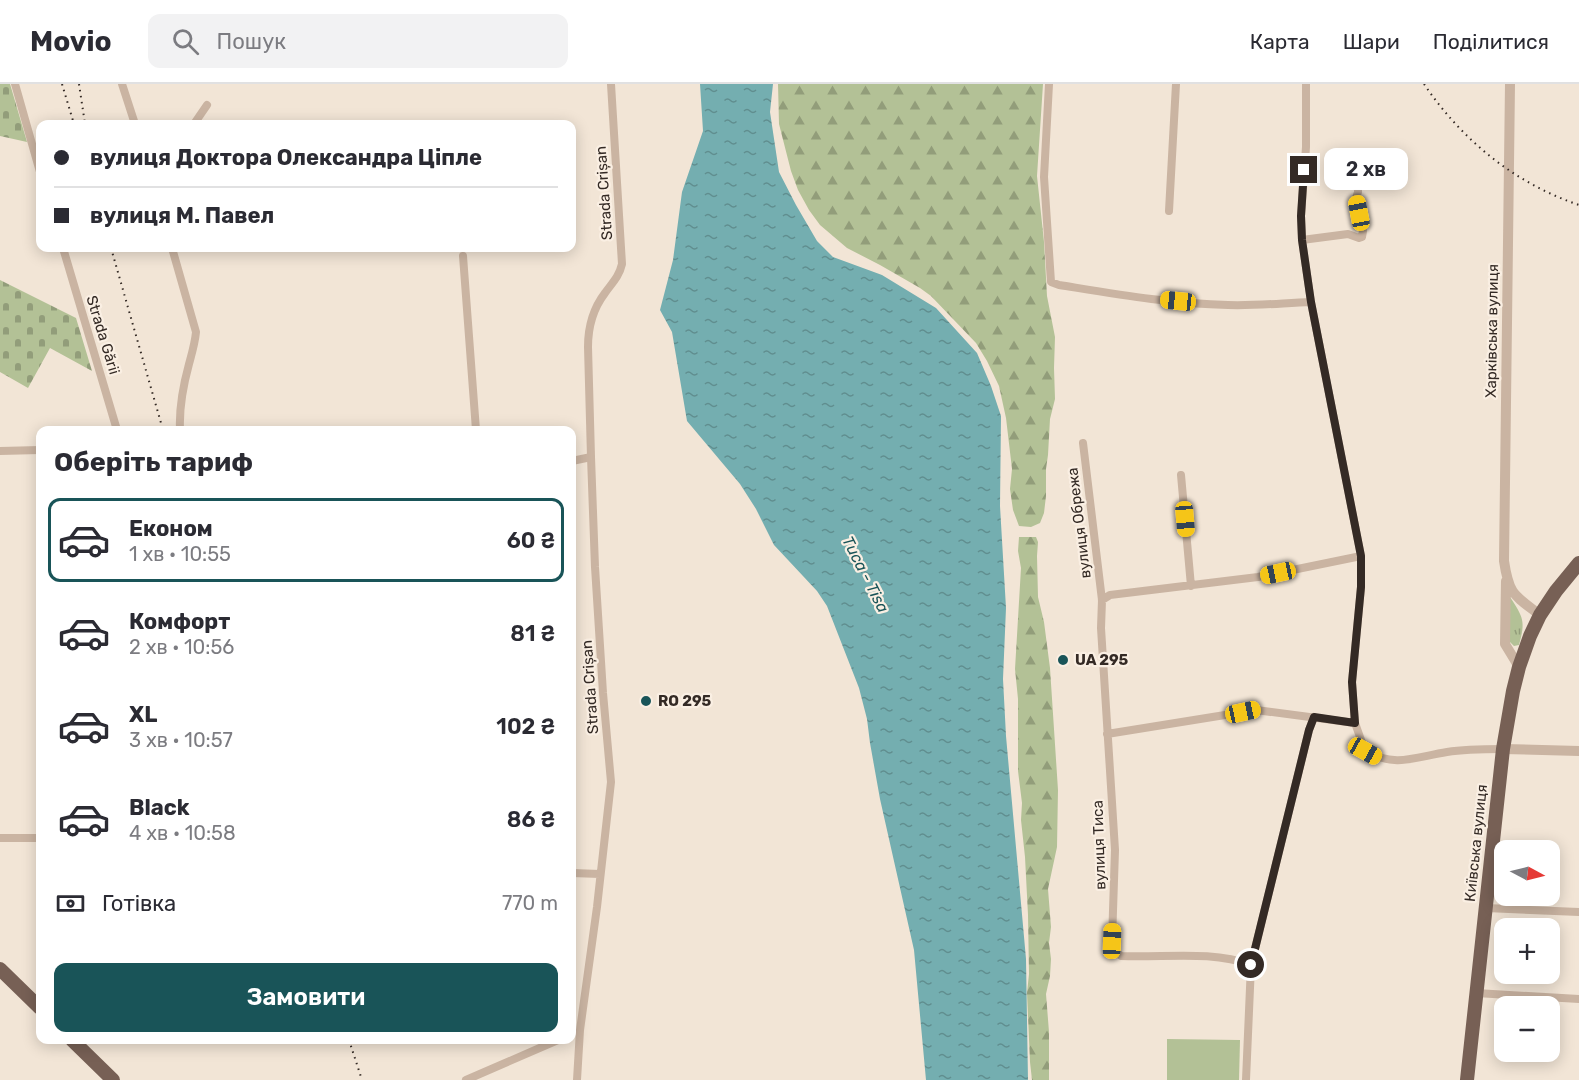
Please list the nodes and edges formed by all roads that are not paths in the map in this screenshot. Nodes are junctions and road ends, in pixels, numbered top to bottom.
1 (15, 84) edge
2 (122, 84) edge
3 (611, 84) edge
4 (1049, 84) edge
5 (1176, 84) edge
6 (1306, 84) edge
7 (1510, 84) edge
8 (207, 105) dead end
9 (134, 120) edge
10 (197, 120) edge
11 (36, 158) edge
12 (1358, 173) dead end
13 (1169, 211) dead end
14 (1302, 240) junction
15 (64, 252) edge
16 (173, 252) edge
17 (463, 256) dead end
18 (1311, 302) junction
19 (116, 426) edge
20 (180, 426) edge
21 (476, 426) edge
22 (1083, 442) dead end
23 (36, 450) edge
24 (0, 451) edge
25 (591, 457) junction
26 (576, 460) edge
27 (1181, 475) dead end
28 (1361, 556) junction
29 (1579, 563) edge
30 (1506, 578) junction
31 (1191, 586) junction
32 (1102, 600) junction
33 (1540, 615) junction
34 (1519, 667) junction
35 (1314, 717) junction
36 (1355, 723) junction
37 (1107, 734) junction
38 (1503, 748) junction
39 (1579, 751) edge
40 (0, 838) edge
41 (36, 838) edge
42 (576, 873) edge
43 (600, 874) junction
44 (1486, 908) junction
45 (1579, 912) edge
46 (1251, 965) junction
47 (0, 969) edge
48 (1476, 993) junction
49 (1579, 999) edge
50 (36, 1004) edge
51 (576, 1032) edge
52 (76, 1044) edge
53 (549, 1044) edge
54 (113, 1080) edge
55 (466, 1080) edge
56 (577, 1080) edge
57 (1246, 1080) edge
58 (1467, 1080) edge

1 - 11 street
2 - 9 street
3 - 25 street, Strada Crișan
4 - 18 street
5 - 13 street
6 - 14 street
7 - 30 street, Харківська вулиця
8 - 10 street
12 - 14 street
14 - 18 street
15 - 19 street, Strada Gării
16 - 20 street
17 - 21 street
18 - 28 street
22 - 32 street, вулиця Обрежа
23 - 24 street
25 - 26 street
25 - 43 street, Strada Crișan
27 - 31 street
28 - 31 street
28 - 36 street
29 - 33 main road, Київська вулиця
30 - 33 street
30 - 34 street, Харківська вулиця
31 - 32 street
32 - 37 street, вулиця Тиса
33 - 34 main road, Київська вулиця
34 - 38 main road, Київська вулиця
35 - 36 street
35 - 37 street
35 - 46 street
36 - 38 street
37 - 46 street, вулиця Тиса
38 - 39 street
38 - 44 main road, Київська вулиця
40 - 41 street
42 - 43 street
43 - 51 street, Strada Crișan
44 - 45 street
44 - 48 main road, Київська вулиця
46 - 57 street
47 - 50 main road
48 - 49 street
48 - 58 main road, Київська вулиця
51 - 56 street, Strada Crișan
52 - 54 main road
53 - 55 street

